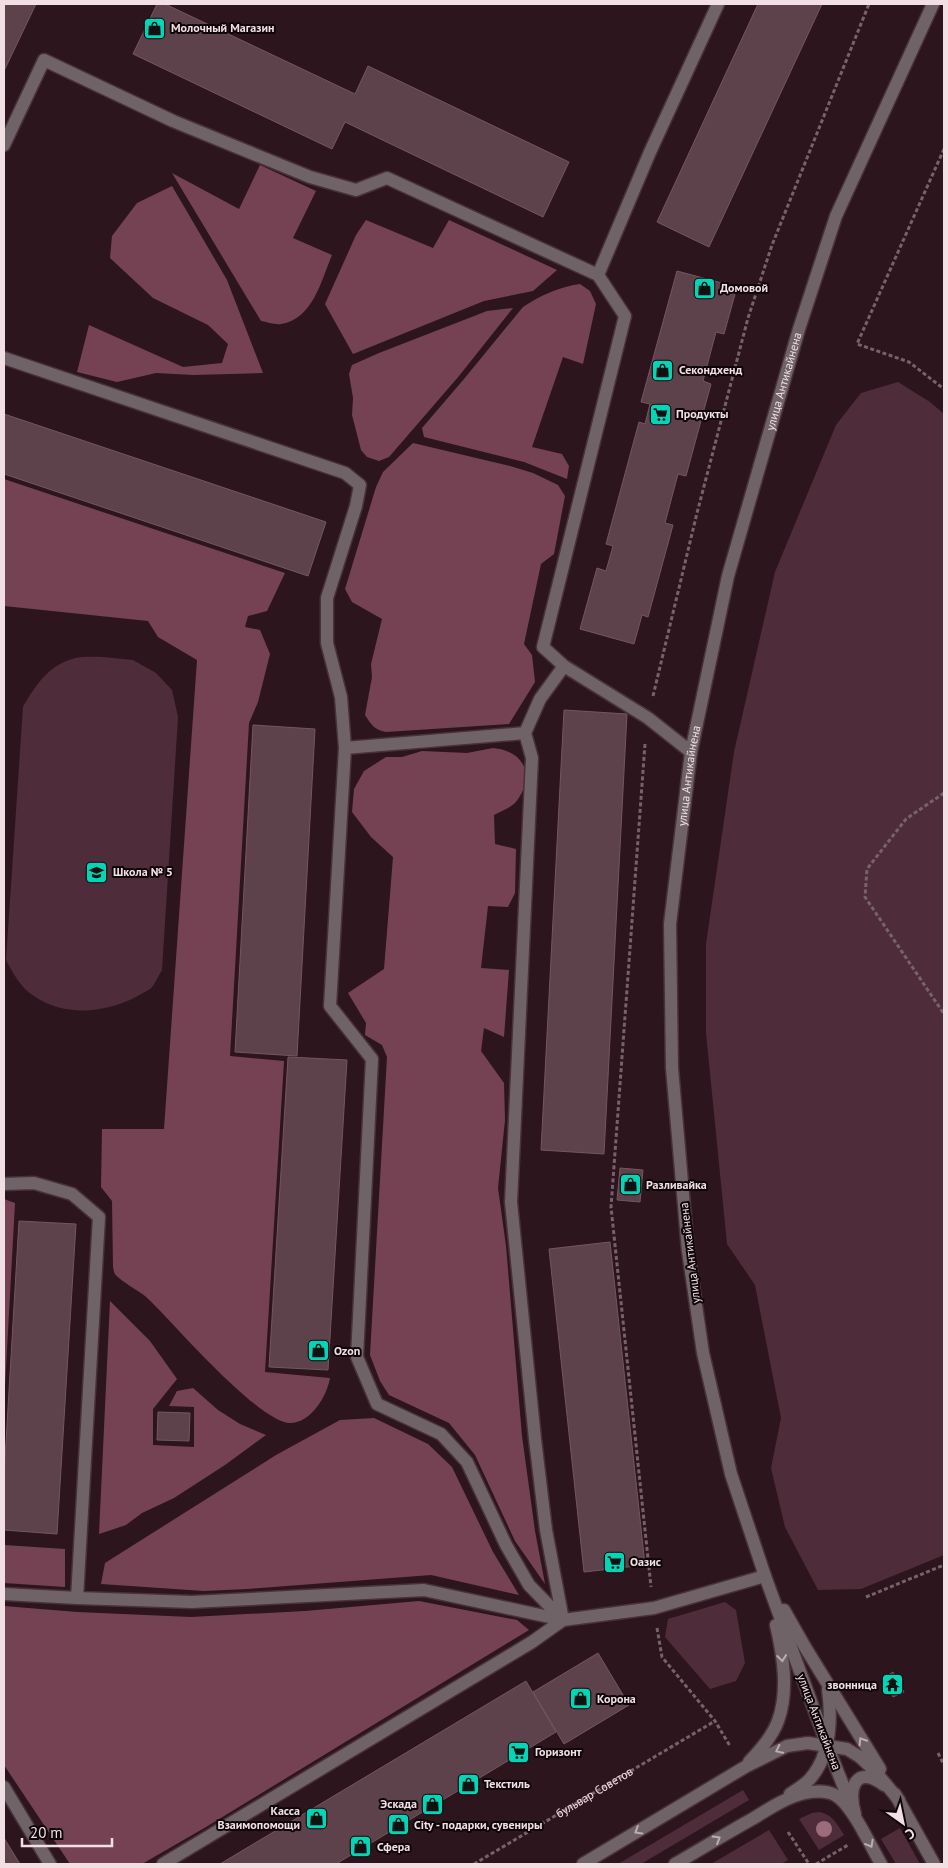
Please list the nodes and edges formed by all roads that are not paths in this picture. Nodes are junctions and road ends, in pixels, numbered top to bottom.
1 (718, 4) edge
2 (933, 4) edge
3 (4, 145) edge
4 (598, 275) junction
5 (4, 358) edge
6 (564, 666) junction
7 (524, 733) junction
8 (346, 748) junction
9 (691, 752) junction
10 (4, 1184) edge
11 (765, 1576) junction
12 (4, 1594) edge
13 (77, 1598) junction
14 (563, 1620) junction
15 (827, 1682) junction
16 (827, 1745) junction
17 (745, 1767) junction
18 (4, 1787) edge
19 (899, 1800) junction
20 (772, 1808) junction
21 (858, 1823) junction
22 (50, 1864) edge
23 (164, 1864) edge
24 (583, 1864) edge
25 (675, 1864) edge
26 (881, 1864) edge
27 (934, 1864) edge

1 - 4 street
2 - 9 street, улица Антикайнена
3 - 4 street
4 - 6 street
5 - 8 street
6 - 7 street
6 - 9 street
7 - 8 street
7 - 14 street
8 - 14 street
9 - 11 street, улица Антикайнена
10 - 13 street
11 - 14 street
11 - 15 street, улица Антикайнена
11 - 16 street, улица Антикайнена
11 -> 17 street
12 - 13 street
13 - 14 street
14 - 23 street
15 - 16 street
19 -> 15 street, улица Антикайнена
16 -> 17 street
16 - 19 street
16 - 20 street
16 - 21 street, улица Антикайнена
17 -> 24 street
18 - 22 street
19 - 21 street
19 - 27 street, улица Антикайнена
20 - 21 street
25 -> 20 street
21 -> 26 street, улица Антикайнена

